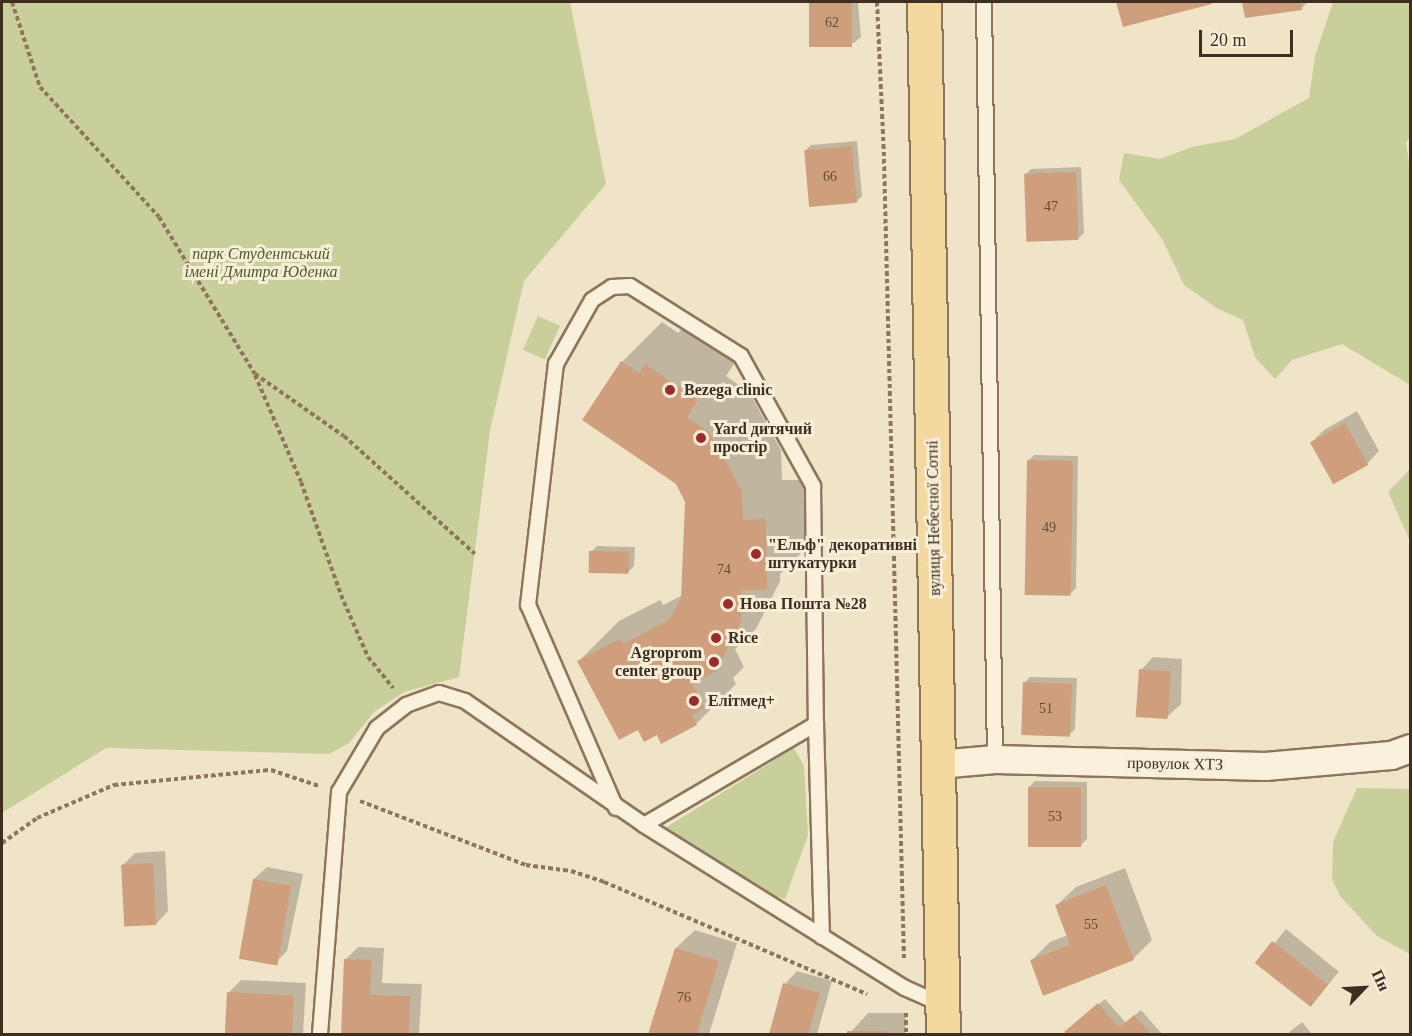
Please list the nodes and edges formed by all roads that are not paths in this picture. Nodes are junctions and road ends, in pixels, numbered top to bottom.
1 (924, 2) edge
2 (984, 2) edge
3 (816, 724) junction
4 (1410, 748) edge
5 (995, 759) junction
6 (938, 764) junction
7 (616, 808) junction
8 (644, 825) junction
9 (822, 937) junction
10 (943, 1020) edge
11 (320, 1035) edge

1 - 6 main road, вулиця Небесної Сотні
2 - 5 lane
3 - 7 lane
3 - 8 lane
3 - 9 lane
4 - 5 street, провулок ХТЗ
5 - 6 street, провулок ХТЗ
6 - 10 main road, вулиця Небесної Сотні
7 - 8 lane
7 - 11 lane
8 - 9 lane
9 - 10 lane

